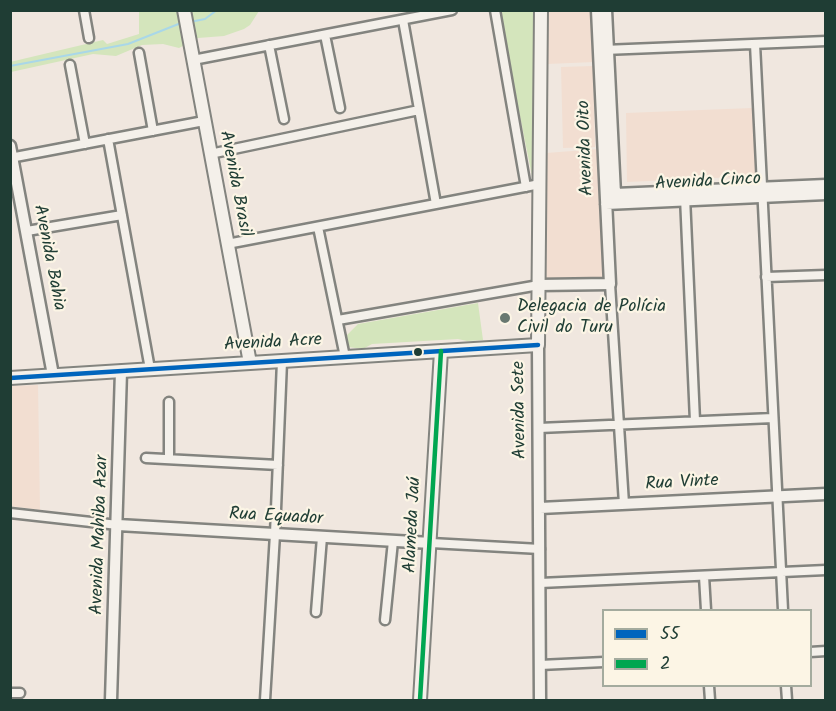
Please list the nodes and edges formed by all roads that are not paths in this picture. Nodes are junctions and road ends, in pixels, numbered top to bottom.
1 (84, 10) edge
2 (452, 10) edge
3 (495, 10) edge
4 (541, 10) edge
5 (597, 10) edge
6 (606, 10) edge
7 (184, 11) edge
8 (403, 20) junction
9 (325, 35) junction
10 (89, 38) dead end
11 (825, 40) edge
12 (755, 44) junction
13 (269, 45) junction
14 (604, 50) junction
15 (139, 52) dead end
16 (193, 60) junction
17 (69, 65) dead end
18 (340, 108) dead end
19 (419, 110) junction
20 (284, 119) dead end
21 (204, 121) junction
22 (153, 131) junction
23 (108, 139) junction
24 (85, 144) junction
25 (10, 146) edge
26 (210, 154) junction
27 (12, 158) edge
28 (540, 184) junction
29 (825, 185) edge
30 (526, 187) junction
31 (762, 192) junction
32 (615, 194) junction
33 (825, 194) edge
34 (685, 196) junction
35 (436, 204) junction
36 (606, 204) junction
37 (122, 215) junction
38 (318, 227) junction
39 (27, 231) junction
40 (227, 244) junction
41 (825, 274) edge
42 (766, 277) junction
43 (610, 284) junction
44 (539, 285) junction
45 (338, 320) junction
46 (538, 345) junction
47 (441, 351) junction
48 (345, 357) junction
49 (282, 361) junction
50 (250, 363) junction
51 (150, 369) junction
52 (121, 371) junction
53 (53, 375) junction
54 (10, 378) edge
55 (169, 402) dead end
56 (773, 418) junction
57 (695, 421) junction
58 (618, 424) junction
59 (539, 428) junction
60 (146, 458) dead end
61 (169, 459) junction
62 (278, 465) junction
63 (825, 494) edge
64 (777, 496) junction
65 (624, 504) junction
66 (540, 508) junction
67 (10, 513) edge
68 (118, 525) junction
69 (275, 534) junction
70 (322, 537) junction
71 (393, 541) junction
72 (431, 543) junction
73 (540, 549) junction
74 (825, 570) edge
75 (781, 572) junction
76 (704, 576) junction
77 (540, 583) junction
78 (706, 609) edge
79 (783, 609) edge
80 (316, 612) dead end
81 (385, 620) dead end
82 (602, 662) edge
83 (540, 665) junction
84 (10, 693) edge
85 (20, 693) dead end
86 (111, 700) edge
87 (265, 700) edge
88 (420, 700) edge
89 (540, 700) edge

1 - 10 street
2 - 8 street
3 - 30 street
4 - 28 main road, Avenida Sete
5 - 14 street, Avenida Oito
6 - 14 street
7 - 16 main road, Avenida Brasil
8 - 9 street
8 - 19 street
9 - 13 street
9 - 18 street
11 - 12 street
12 - 14 street
12 - 31 street
13 - 16 street
13 - 20 street
14 - 32 street
14 - 36 street, Avenida Oito
15 - 22 street
16 - 21 main road, Avenida Brasil
17 - 24 street
19 - 26 street
19 - 35 street
21 - 22 street
21 - 26 main road, Avenida Brasil
22 - 23 street
23 - 24 street
23 - 37 street
24 - 27 street
25 - 27 street, Avenida Bahia
26 - 40 main road, Avenida Brasil
27 - 39 street, Avenida Bahia
28 - 30 street
28 - 44 main road, Avenida Sete
29 - 31 street, Avenida Cinco
30 - 35 street
31 - 33 street, Avenida Cinco
31 - 34 street, Avenida Cinco
31 - 42 street
32 - 34 street, Avenida Cinco
32 - 36 street
34 - 36 street, Avenida Cinco
34 - 57 street
35 - 38 street
36 - 43 street, Avenida Oito
37 - 39 street
37 - 51 street
38 - 40 street
38 - 45 street
39 - 53 street, Avenida Bahia
40 - 50 main road, Avenida Brasil
41 - 42 street
42 - 56 street
43 - 44 street
43 - 58 street
44 - 45 street
44 - 46 main road, Avenida Sete
45 - 48 street
46 - 47 main road, Avenida Acre
46 - 59 street, Avenida Sete
47 - 48 main road, Avenida Acre
47 - 72 main road, Alameda Jaú
48 - 49 main road, Avenida Acre
49 - 50 main road, Avenida Acre
49 - 62 street
50 - 51 main road, Avenida Acre
51 - 52 main road, Avenida Acre
52 - 53 main road, Avenida Acre
52 - 68 street, Avenida Mahiba Azar
53 - 54 main road, Avenida Acre
55 - 61 street
56 - 57 street
56 - 64 street
57 - 58 street
58 - 59 street
58 - 65 street
59 - 66 street, Avenida Sete
60 - 61 street
61 - 62 street
62 - 69 street
63 - 64 street, Rua Vinte
64 - 65 street, Rua Vinte
64 - 75 street
65 - 66 street, Rua Vinte
66 - 73 street, Avenida Sete
67 - 68 street, Rua Equador
68 - 69 street, Rua Equador
68 - 86 street, Avenida Mahiba Azar
69 - 70 street, Rua Equador
69 - 87 street
70 - 71 street, Rua Equador
70 - 80 street
71 - 72 street, Rua Equador
71 - 81 street
72 - 73 street, Rua Equador
72 - 88 main road, Alameda Jaú
73 - 77 street, Avenida Sete
74 - 75 street
75 - 76 street
75 - 79 street
76 - 77 street
76 - 78 street
77 - 83 street, Avenida Sete
82 - 83 street
83 - 89 street, Avenida Sete
84 - 85 street

